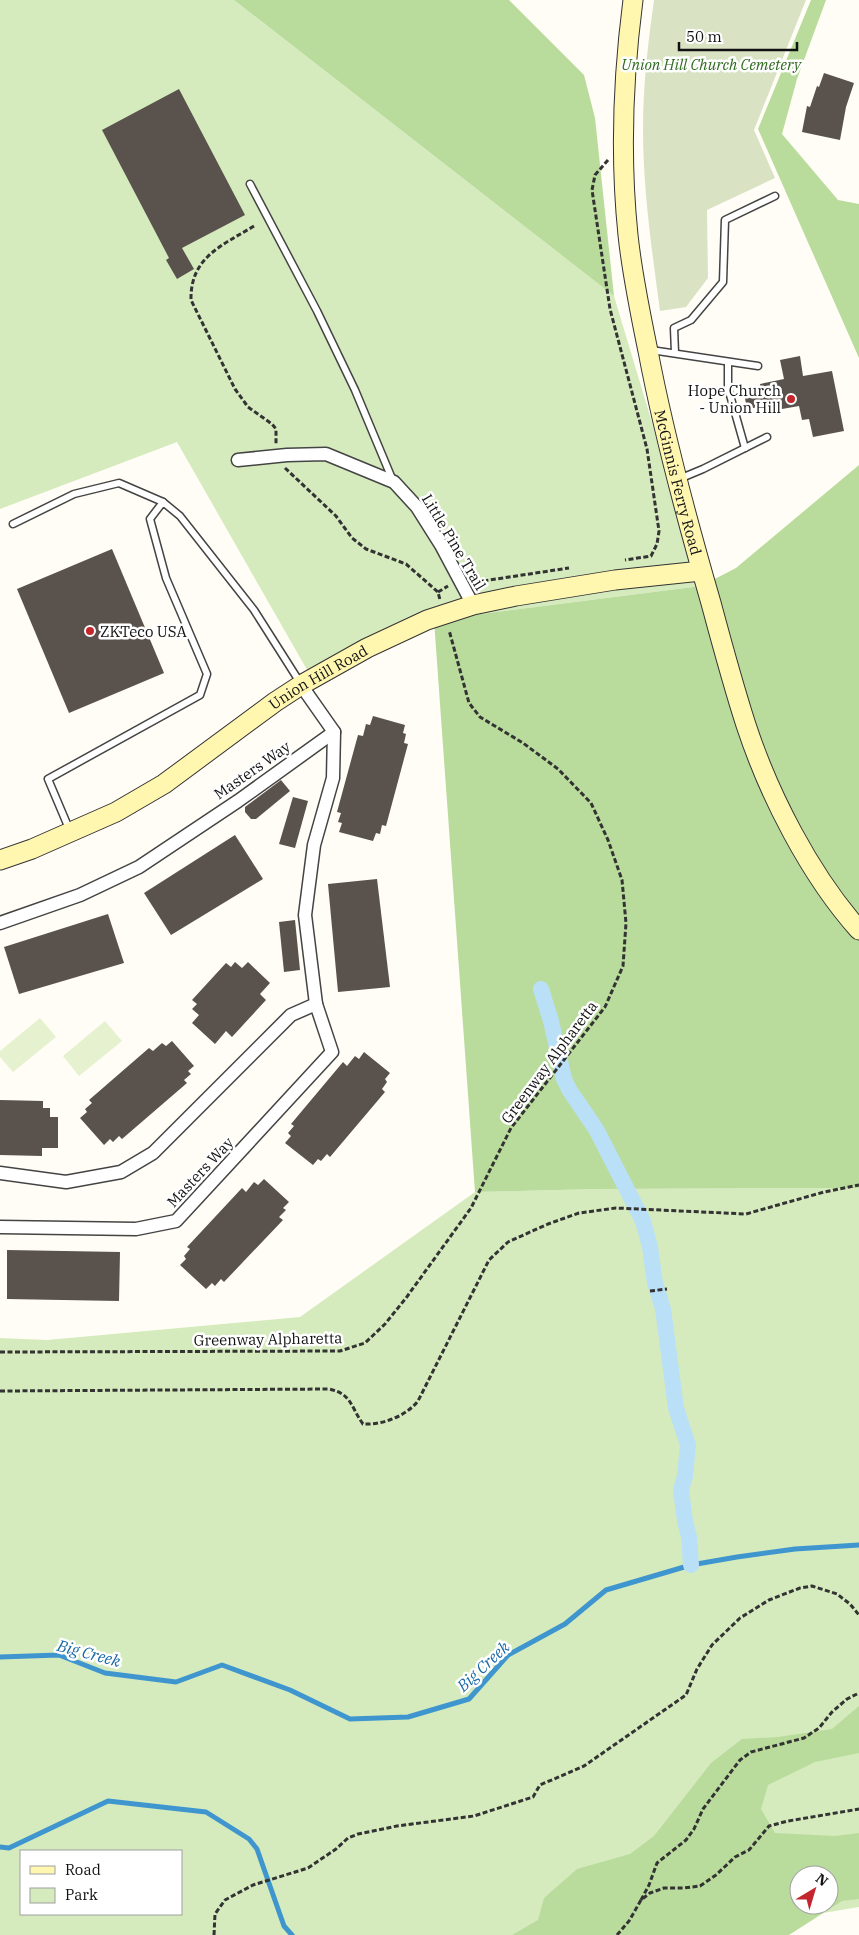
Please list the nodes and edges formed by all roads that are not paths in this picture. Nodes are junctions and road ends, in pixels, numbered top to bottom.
1 (634, 0) edge
2 (250, 184) dead end
3 (775, 196) dead end
4 (648, 349) junction
5 (675, 353) junction
6 (728, 362) junction
7 (758, 366) dead end
8 (767, 437) dead end
9 (745, 448) junction
10 (238, 460) dead end
11 (678, 480) junction
12 (394, 482) junction
13 (163, 502) junction
14 (14, 524) dead end
15 (701, 571) junction
16 (473, 605) junction
17 (301, 684) junction
18 (334, 732) junction
19 (71, 832) junction
20 (0, 860) edge
21 (0, 923) edge
22 (859, 930) edge
23 (316, 1004) junction
24 (0, 1173) edge
25 (0, 1227) edge

1 - 4 main road, McGinnis Ferry Road
2 - 12 lane
3 - 5 lane
4 - 5 lane
4 - 11 main road, McGinnis Ferry Road
5 - 6 lane
6 - 7 lane
6 - 9 lane
8 - 9 lane
9 - 11 lane
10 - 12 street, Little Pine Trail
11 - 15 main road, McGinnis Ferry Road
12 - 16 street, Little Pine Trail
13 - 14 lane
13 - 17 lane
13 - 19 lane
15 - 16 main road, Union Hill Road
15 - 22 main road, McGinnis Ferry Road
16 - 17 main road, Union Hill Road
17 - 18 street
17 - 19 main road, Union Hill Road
18 - 21 street, Masters Way
18 - 23 street, Masters Way
19 - 20 main road, Union Hill Road
23 - 24 street
23 - 25 street, Masters Way

